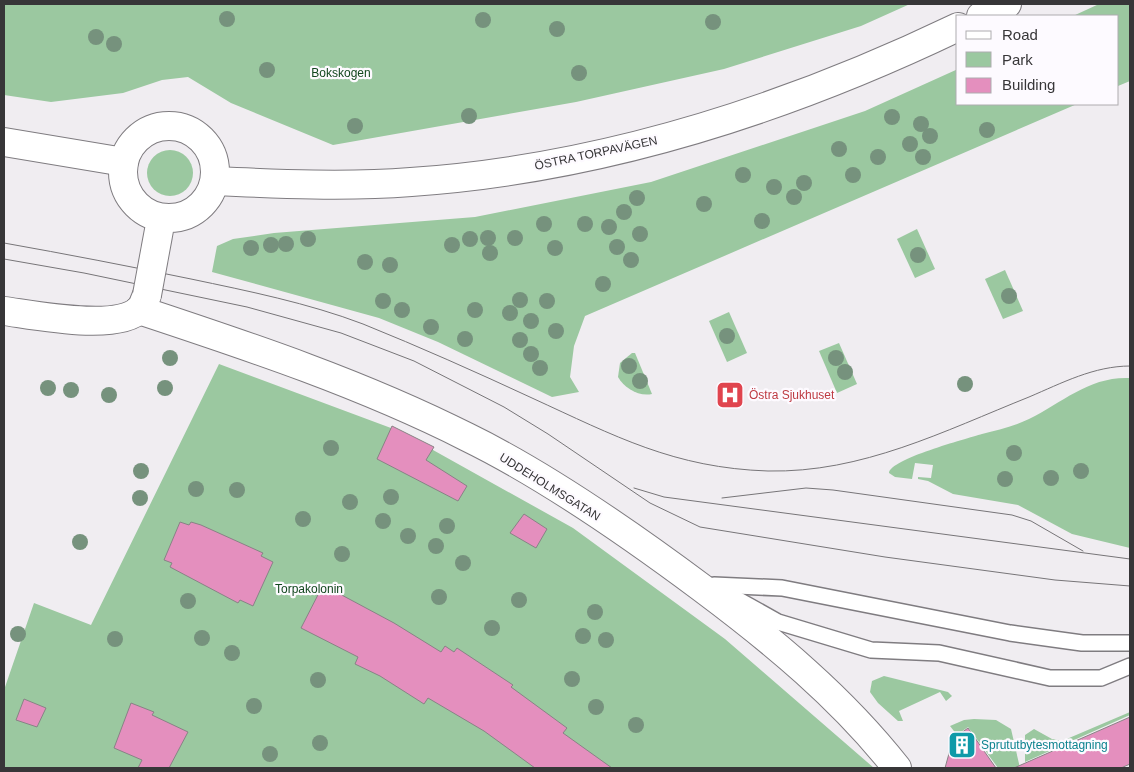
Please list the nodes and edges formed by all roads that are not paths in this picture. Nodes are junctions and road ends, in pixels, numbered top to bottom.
1 (1007, 4) edge
2 (983, 15) edge
3 (956, 28) edge
4 (4, 142) edge
5 (124, 162) junction
6 (214, 181) junction
7 (160, 224) junction
8 (143, 303) junction
9 (4, 311) edge
10 (680, 572) junction
11 (712, 585) junction
12 (1130, 643) edge
13 (1130, 666) edge
14 (897, 768) edge

1 - 2 street
3 - 6 street, ÖSTRA TORPAVÄGEN
4 - 5 street
5 - 6 street
5 - 7 street
6 - 7 street
7 - 8 street, bridge
8 - 9 street
8 - 10 street, UDDEHOLMSGATAN
10 - 11 lane
10 - 14 street, UDDEHOLMSGATAN
11 - 12 lane
11 - 13 lane

